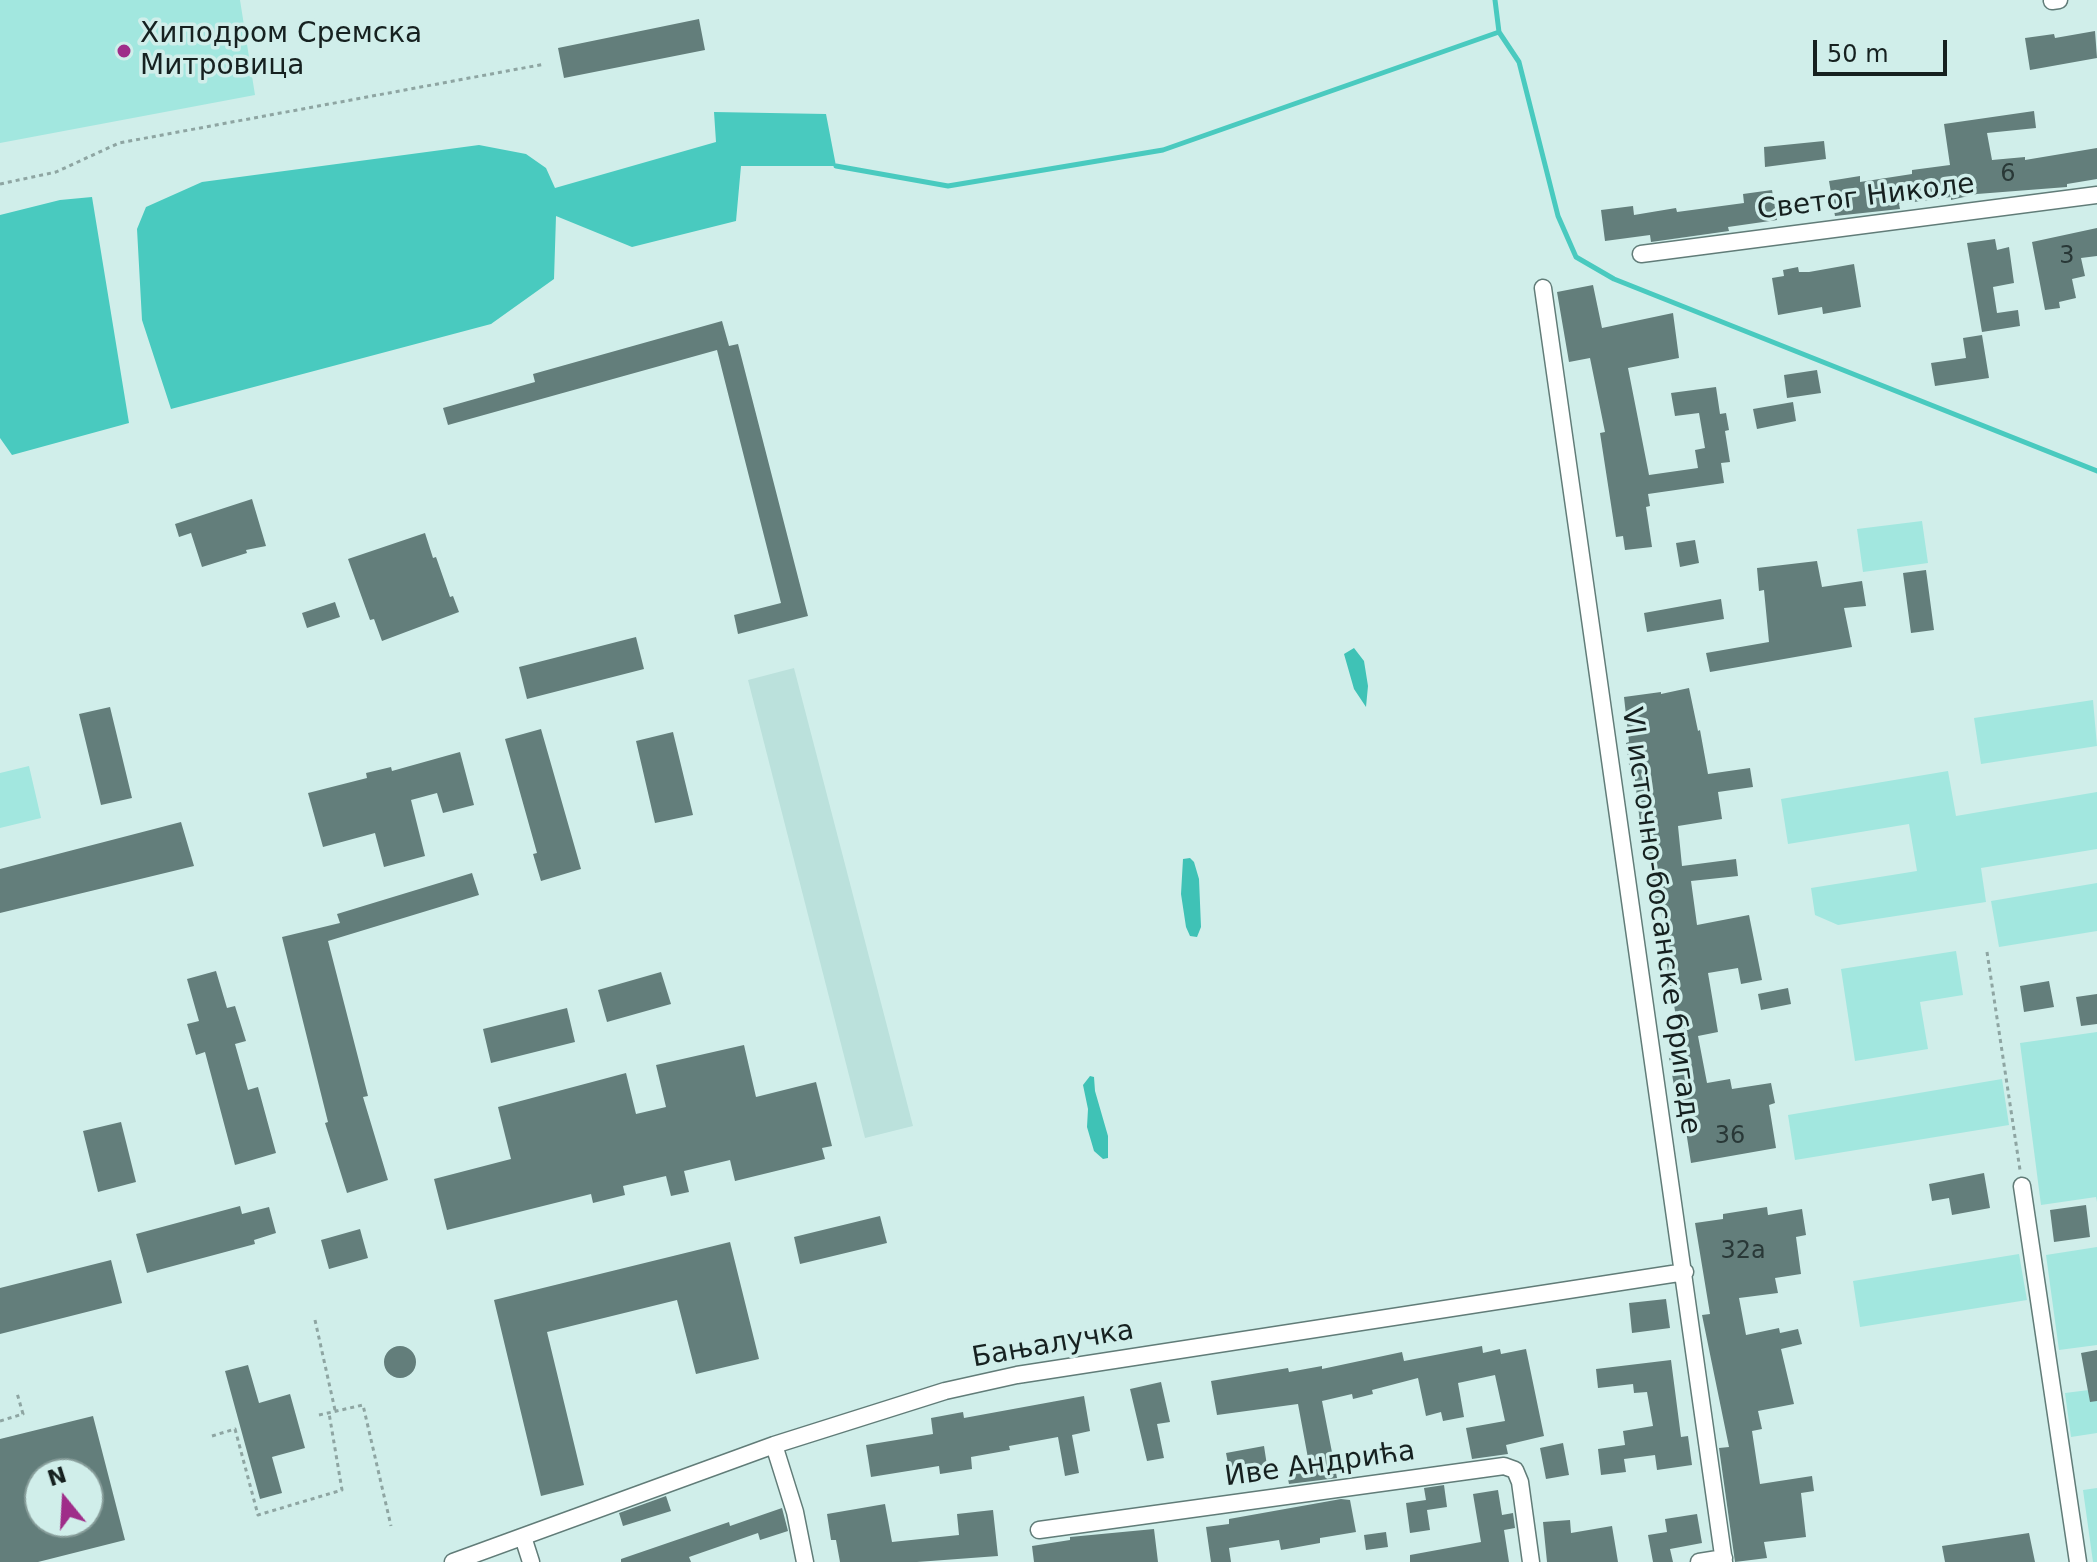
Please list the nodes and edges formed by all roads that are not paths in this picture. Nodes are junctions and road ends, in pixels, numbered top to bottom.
1 (2059, 0) edge
2 (2052, 1) edge
3 (2097, 195) edge
4 (1641, 254) dead end
5 (1543, 288) dead end
6 (2022, 1186) road end
7 (1685, 1272) junction
8 (774, 1445) junction
9 (1039, 1530) dead end
10 (523, 1537) junction
11 (1724, 1560) edge
12 (453, 1562) edge
13 (531, 1562) edge
14 (805, 1562) edge
15 (1531, 1562) edge
16 (1699, 1562) edge
17 (2078, 1562) edge

1 - 2 street
3 - 4 street, Светог Николе
5 - 7 street, VI источно-босанске бригаде
6 - 17 street
7 - 8 street, Бањалучка
7 - 11 street, VI источно-босанске бригаде
8 - 10 street, Бањалучка
8 - 14 street
9 - 15 street, Иве Андрића
10 - 12 street, Бањалучка
10 - 13 street
11 - 16 street

